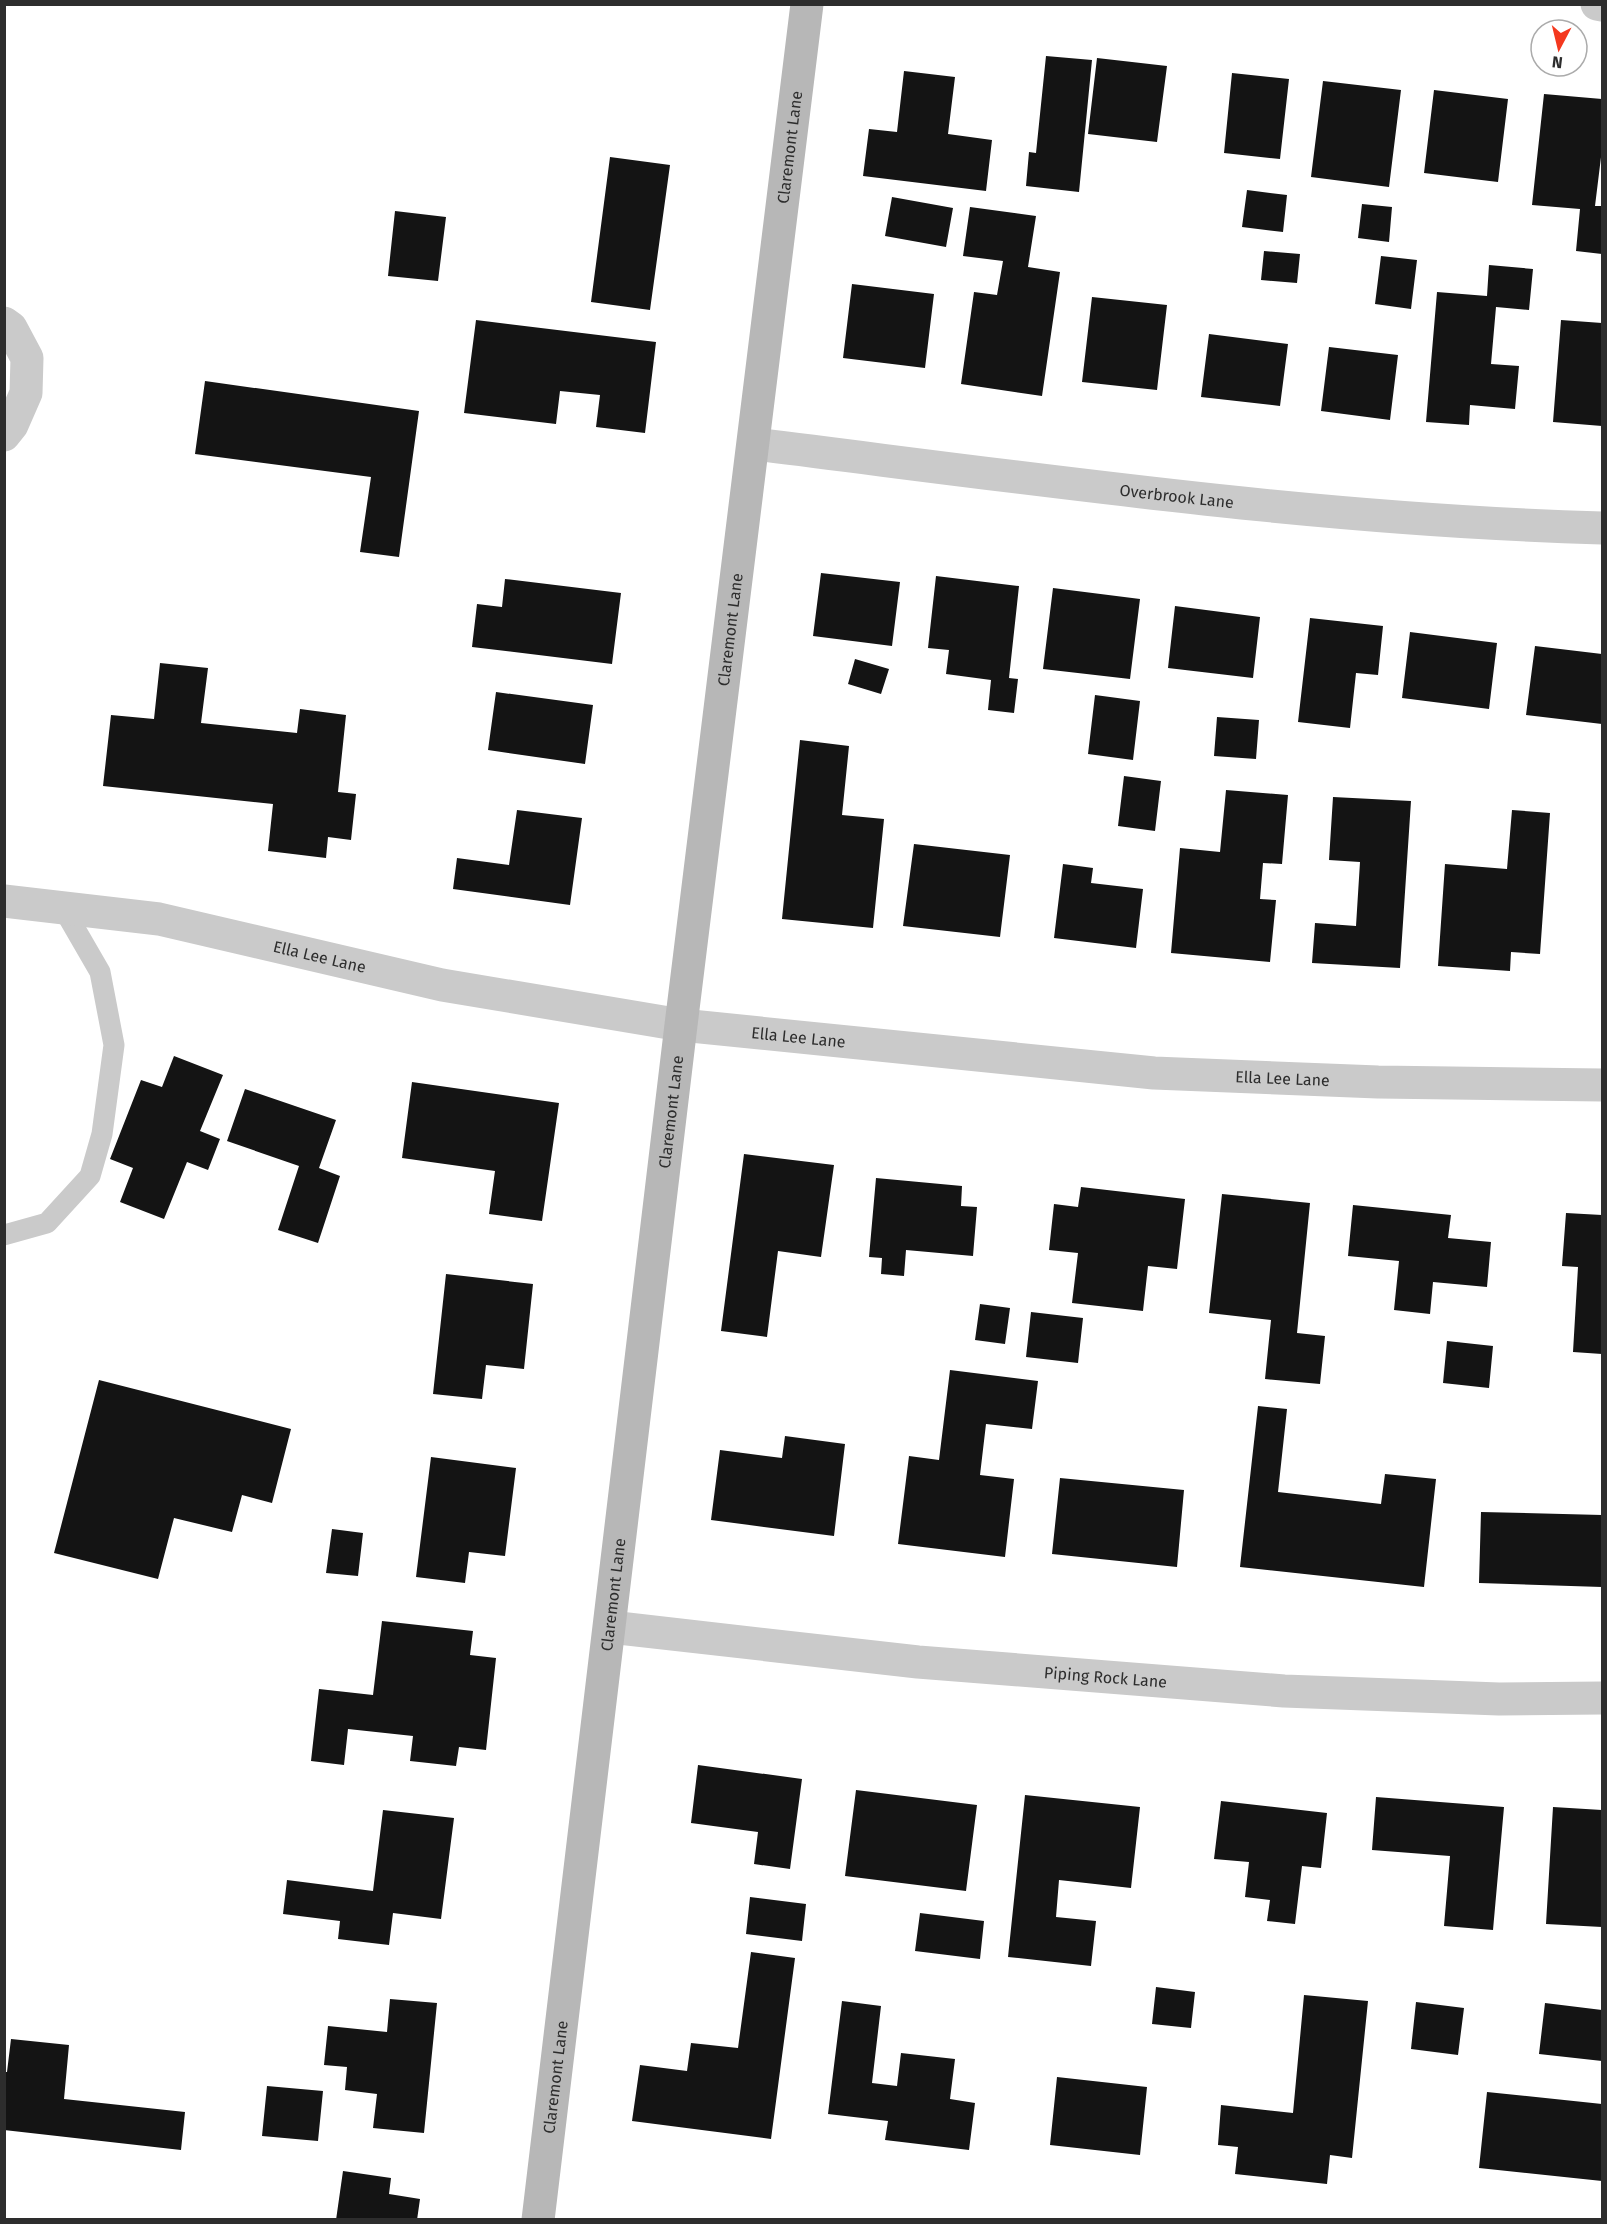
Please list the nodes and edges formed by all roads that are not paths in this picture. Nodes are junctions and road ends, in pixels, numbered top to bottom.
1 (807, 4) edge
2 (1597, 4) edge
3 (1602, 5) edge
4 (4, 323) edge
5 (4, 435) edge
6 (754, 444) junction
7 (1602, 528) edge
8 (4, 901) edge
9 (63, 908) junction
10 (681, 1025) junction
11 (1602, 1085) edge
12 (4, 1235) edge
13 (610, 1627) junction
14 (1602, 1698) edge
15 (538, 2219) edge
16 (543, 2220) edge

1 - 6 street, Claremont Lane
2 - 3 street
4 - 5 street
6 - 7 street, Overbrook Lane
6 - 10 street, Claremont Lane
8 - 9 street, Ella Lee Lane
9 - 10 street, Ella Lee Lane
9 - 12 lane
10 - 11 street, Ella Lee Lane
10 - 13 street, Claremont Lane
13 - 14 street, Piping Rock Lane
13 - 15 street, Claremont Lane
15 - 16 street

